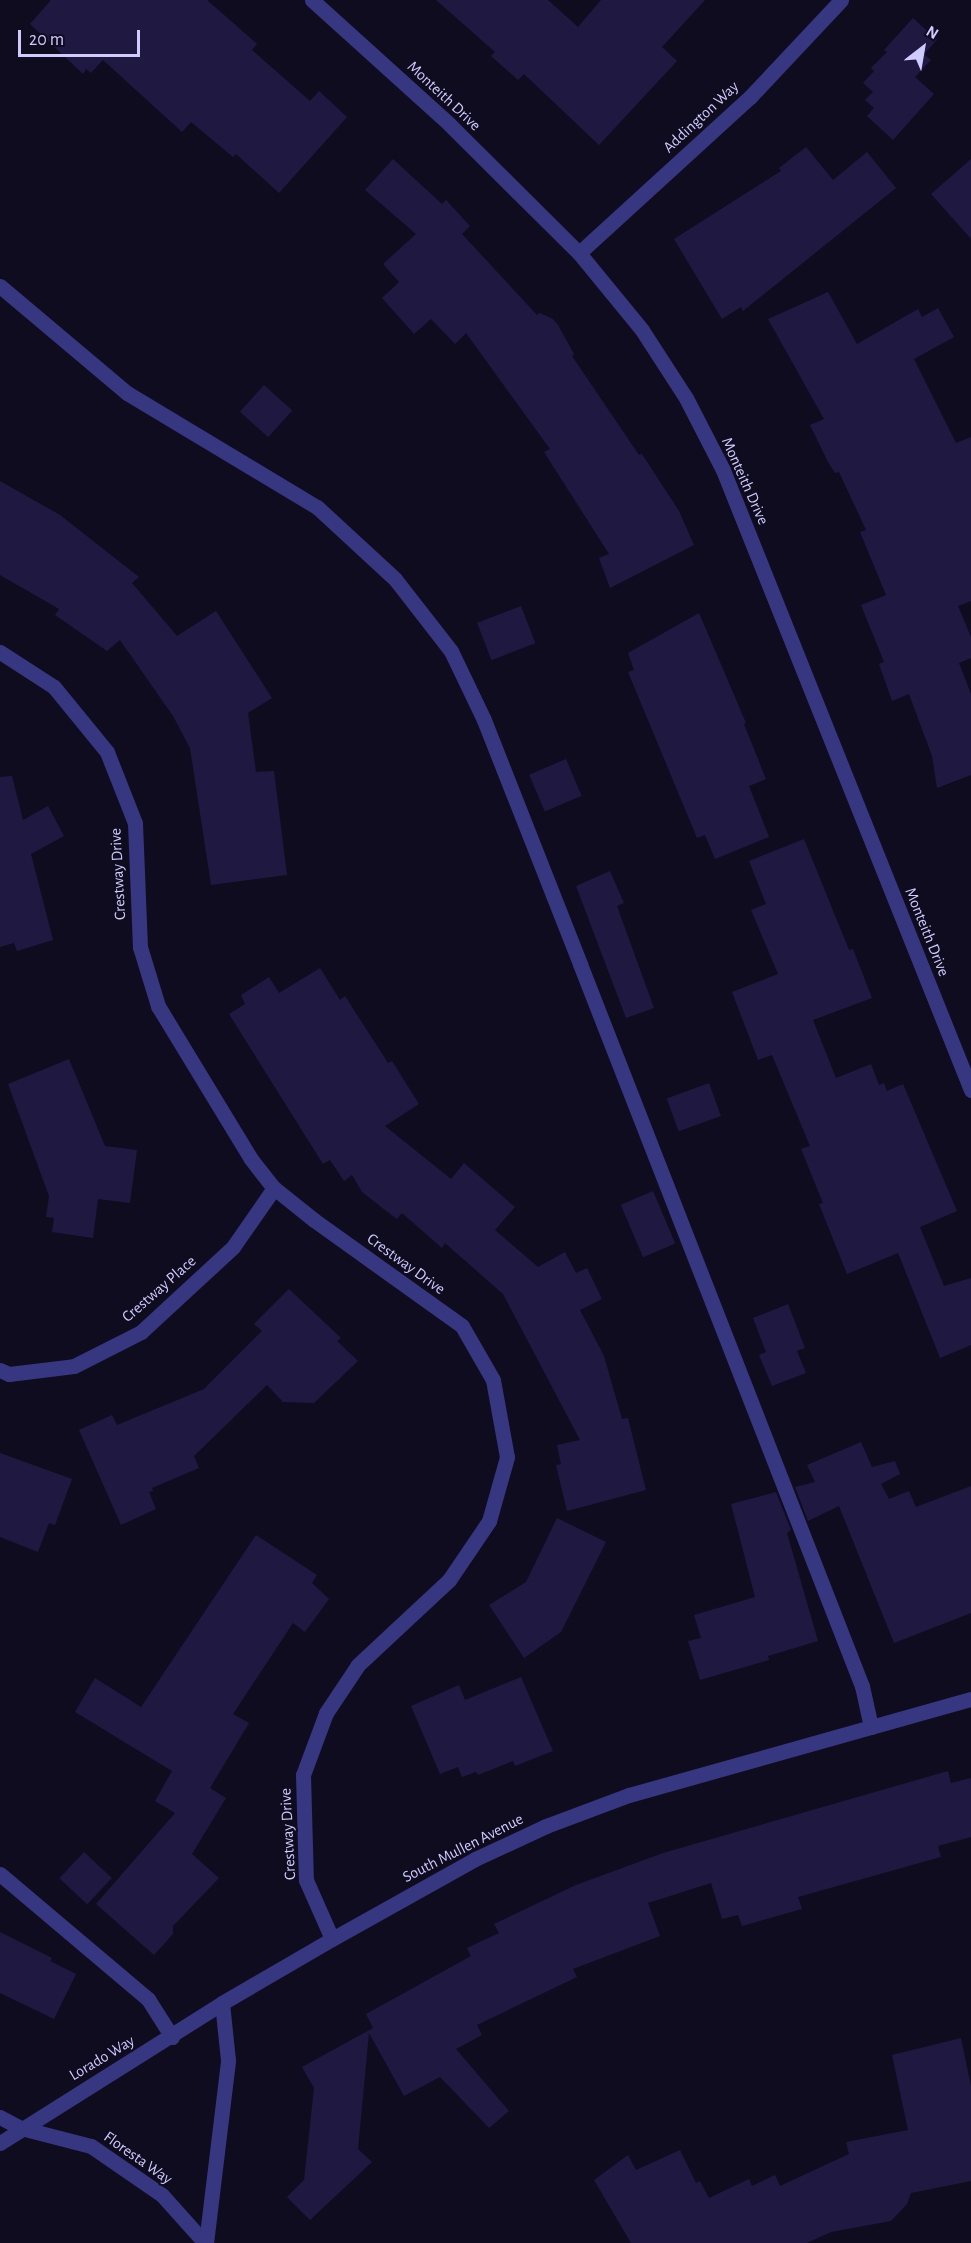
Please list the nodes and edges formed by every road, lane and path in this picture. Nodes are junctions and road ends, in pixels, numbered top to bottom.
1 (312, 0) edge
2 (841, 0) edge
3 (579, 253) junction
4 (0, 286) edge
5 (0, 652) edge
6 (971, 1090) edge
7 (274, 1188) junction
8 (0, 1370) edge
9 (971, 1699) edge
10 (871, 1727) junction
11 (0, 1874) edge
12 (332, 1939) junction
13 (222, 2003) junction
14 (172, 2037) junction
15 (0, 2117) edge
16 (21, 2128) junction
17 (0, 2143) edge
18 (206, 2243) edge

1 - 3 street, Monteith Drive
2 - 3 street, Addington Way
3 - 6 street, Monteith Drive
4 - 10 street
5 - 7 street, Crestway Drive
7 - 8 street, Crestway Place
7 - 12 street, Crestway Drive
9 - 10 street, South Mullen Avenue
10 - 12 street, South Mullen Avenue
11 - 14 street
12 - 13 street, South Mullen Avenue
13 - 14 street, Lorado Way
13 - 18 street
14 - 16 street, Lorado Way
15 - 16 street, Floresta Way
16 - 17 street, Lorado Way
16 - 18 street, Floresta Way

